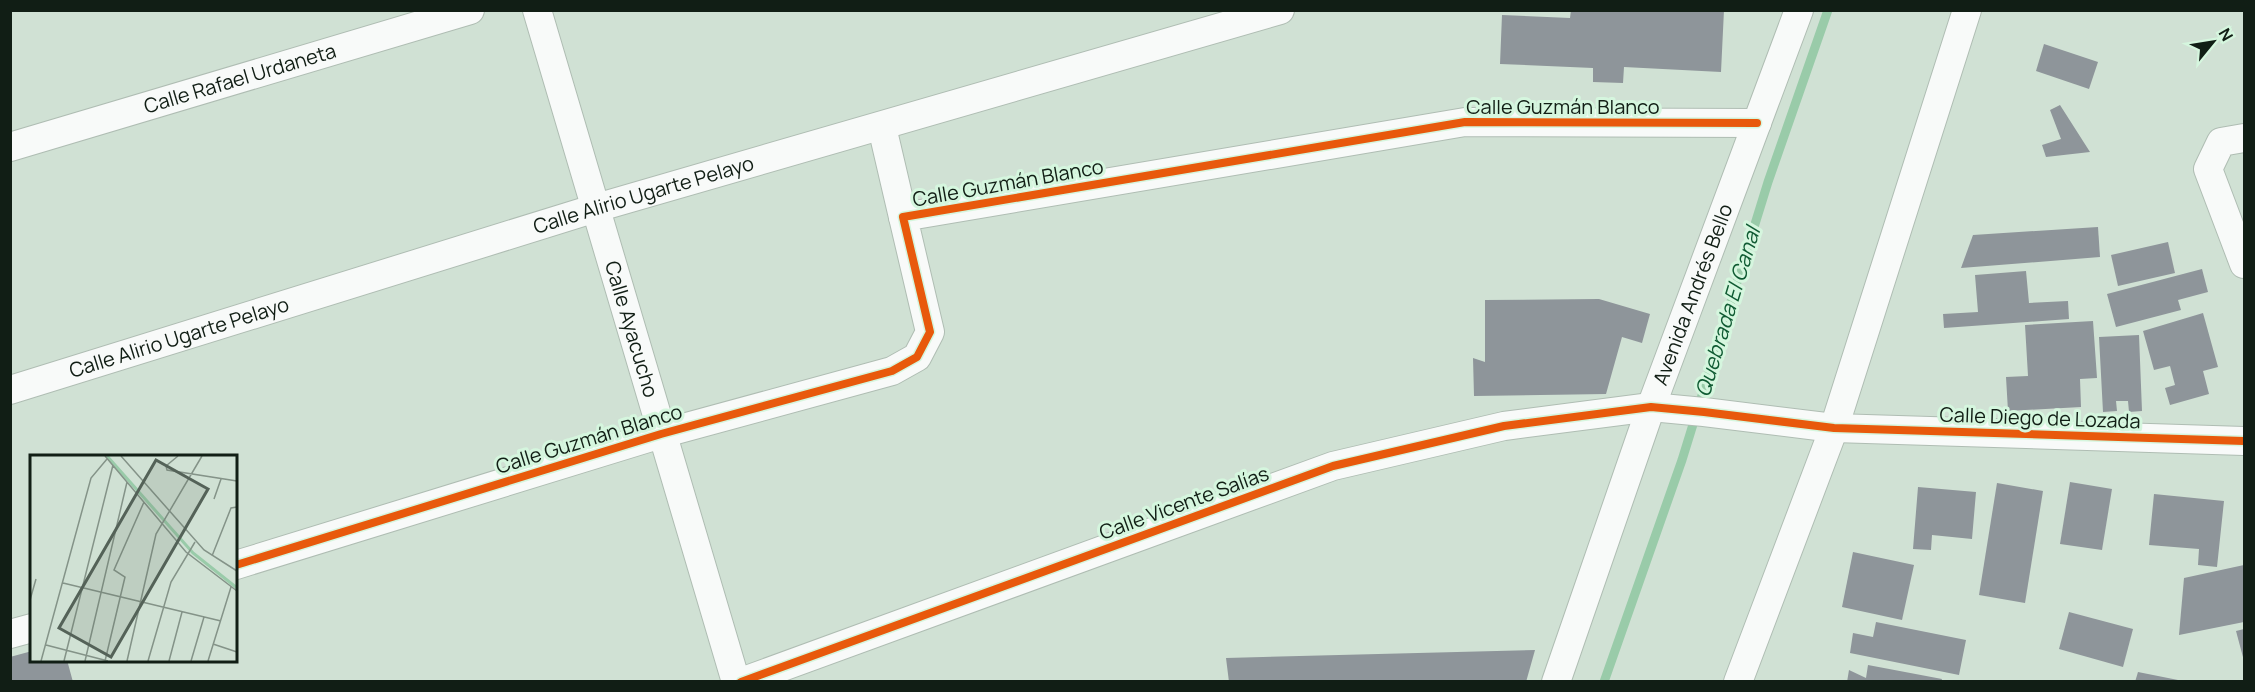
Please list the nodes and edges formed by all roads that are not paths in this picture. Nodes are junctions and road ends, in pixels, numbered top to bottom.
1 (470, 10) edge
2 (537, 10) edge
3 (1280, 10) edge
4 (1798, 10) edge
5 (1966, 10) edge
6 (1757, 123) junction
7 (882, 127) junction
8 (2233, 140) edge
9 (10, 147) edge
10 (596, 208) junction
11 (903, 217) junction
12 (2244, 264) edge
13 (10, 390) edge
14 (1651, 407) junction
15 (1773, 421) joint
16 (1834, 428) junction
17 (661, 434) junction
18 (2244, 441) edge
19 (237, 565) edge
20 (30, 628) edge
21 (10, 634) edge
22 (736, 681) edge
23 (741, 681) edge
24 (1556, 681) edge
25 (1738, 681) edge

1 - 9 street, Calle Rafael Urdaneta
2 - 10 street, Calle Ayacucho
3 - 7 street, Calle Alirio Ugarte Pelayo
4 - 6 street, Avenida Andrés Bello
5 - 16 street
6 - 11 street, Calle Guzmán Blanco
6 - 14 street, Avenida Andrés Bello
7 - 10 street, Calle Alirio Ugarte Pelayo
7 - 11 street
8 - 12 street
10 - 13 street, Calle Alirio Ugarte Pelayo
10 - 17 street, Calle Ayacucho
11 - 17 street, Calle Guzmán Blanco
14 - 15 street, Calle Vicente Salías
14 - 23 street, Calle Vicente Salías
14 - 24 street, Avenida Andrés Bello
15 - 16 street, Calle Diego de Lozada
16 - 18 street, Calle Diego de Lozada
16 - 25 street
17 - 19 street, Calle Guzmán Blanco
17 - 22 street, Calle Ayacucho
20 - 21 street

